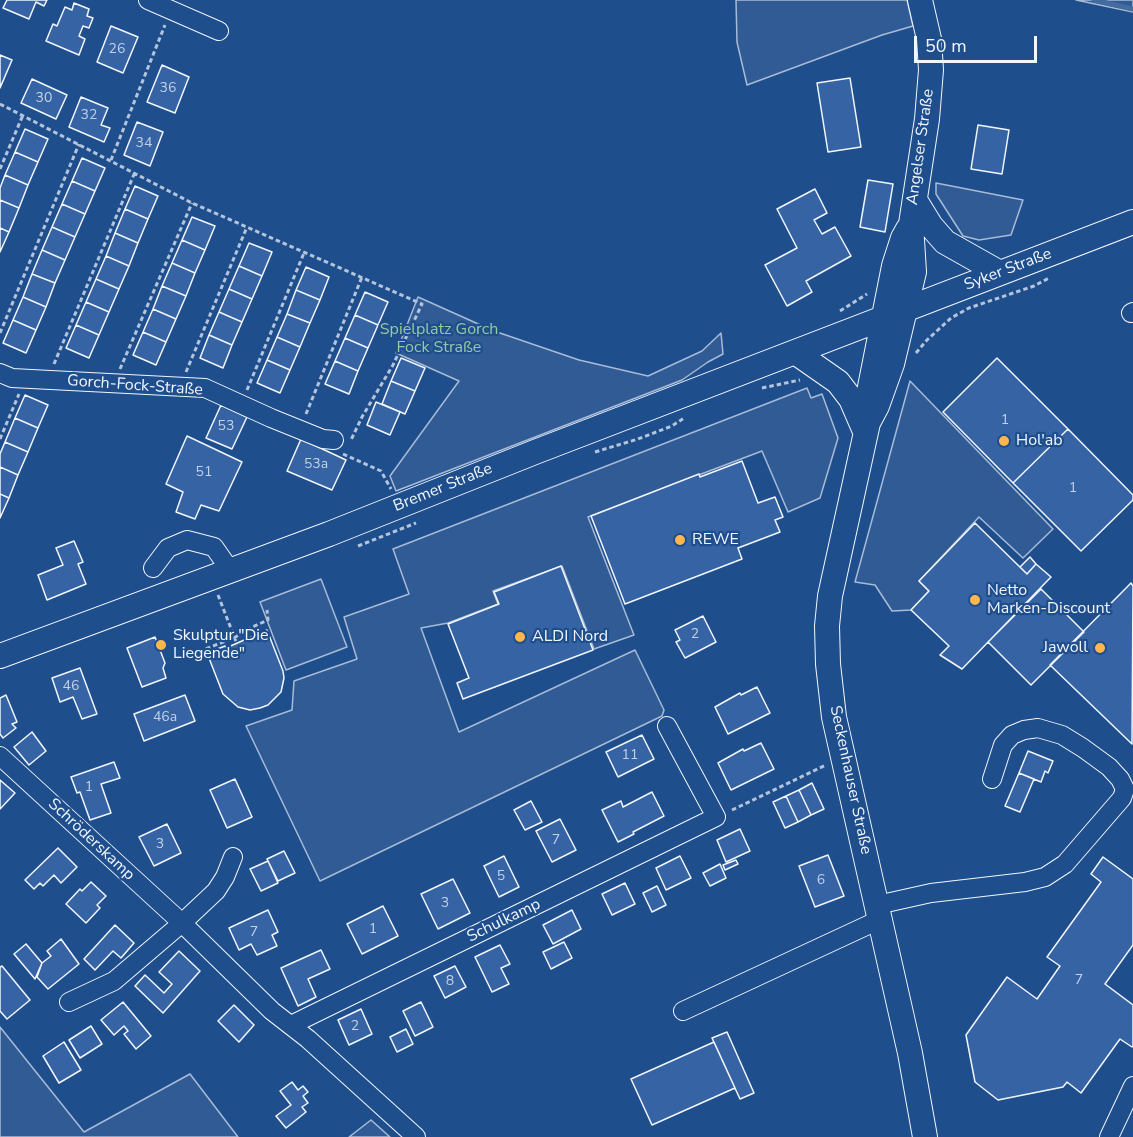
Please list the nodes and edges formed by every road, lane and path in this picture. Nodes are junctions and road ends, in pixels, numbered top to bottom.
1 (148, 0) edge
2 (920, 0) edge
3 (170, 10) junction
4 (219, 31) dead end
5 (0, 104) edge
6 (23, 115) junction
7 (79, 144) junction
8 (111, 160) junction
9 (0, 169) edge
10 (135, 172) junction
11 (915, 200) junction
12 (192, 202) junction
13 (1133, 222) edge
14 (247, 227) junction
15 (304, 253) junction
16 (1000, 273) junction
17 (362, 277) junction
18 (894, 315) junction
19 (951, 318) dead end
20 (0, 333) edge
21 (795, 352) junction
22 (915, 355) dead end
23 (0, 373) edge
24 (26, 379) junction
25 (51, 380) junction
26 (116, 384) junction
27 (183, 387) junction
28 (241, 404) junction
29 (867, 428) junction
30 (300, 429) junction
31 (0, 439) edge
32 (339, 447) junction
33 (400, 505) junction
34 (153, 568) dead end
35 (230, 570) junction
36 (217, 593) dead end
37 (267, 610) dead end
38 (234, 638) junction
39 (237, 644) dead end
40 (192, 654) dead end
41 (0, 656) edge
42 (667, 726) dead end
43 (0, 756) edge
44 (843, 759) junction
45 (992, 779) dead end
46 (716, 817) junction
47 (232, 857) dead end
48 (879, 912) junction
49 (182, 923) junction
50 (69, 1002) dead end
51 (683, 1011) dead end
52 (291, 1025) junction
53 (1133, 1086) edge
54 (416, 1137) edge
55 (925, 1137) edge
56 (1108, 1137) edge

1 - 3 street
2 - 11 main road, Angelser Straße
3 - 4 street
3 - 8 path
5 - 6 path
6 - 7 path
6 - 9 path
7 - 8 path
7 - 20 path
8 - 10 path
10 - 12 path
10 - 25 path
11 - 16 main road
11 - 18 main road, Angelser Straße
12 - 14 path
12 - 26 path
13 - 16 main road, Syker Straße
14 - 15 path
14 - 27 path
15 - 17 path
15 - 28 path
16 - 18 main road, Syker Straße
17 - 30 path
17 - 32 path
18 - 21 main road, Bremer Straße
18 - 29 main road, Angelser Straße
19 - 22 path
21 - 29 main road
21 - 33 main road, Bremer Straße
23 - 24 street, Gorch-Fock-Straße
24 - 25 street, Gorch-Fock-Straße
24 - 31 path
25 - 26 street, Gorch-Fock-Straße
26 - 27 street, Gorch-Fock-Straße
27 - 28 street, Gorch-Fock-Straße
28 - 30 street, Gorch-Fock-Straße
29 - 44 main road, Seckenhauser Straße
30 - 32 street, Gorch-Fock-Straße
32 - 33 path
33 - 35 main road, Bremer Straße
34 - 35 street
35 - 41 main road, Bremer Straße
36 - 38 path
37 - 38 path
38 - 39 path
38 - 40 path
42 - 46 street
43 - 49 street, Schröderskamp
44 - 46 path
44 - 48 main road, Seckenhauser Straße
45 - 48 street
46 - 52 street, Schulkamp
47 - 49 street
48 - 51 street
48 - 55 main road, Seckenhauser Straße
49 - 50 street
49 - 52 street, Schröderskamp
52 - 54 street, Schröderskamp
53 - 56 street

